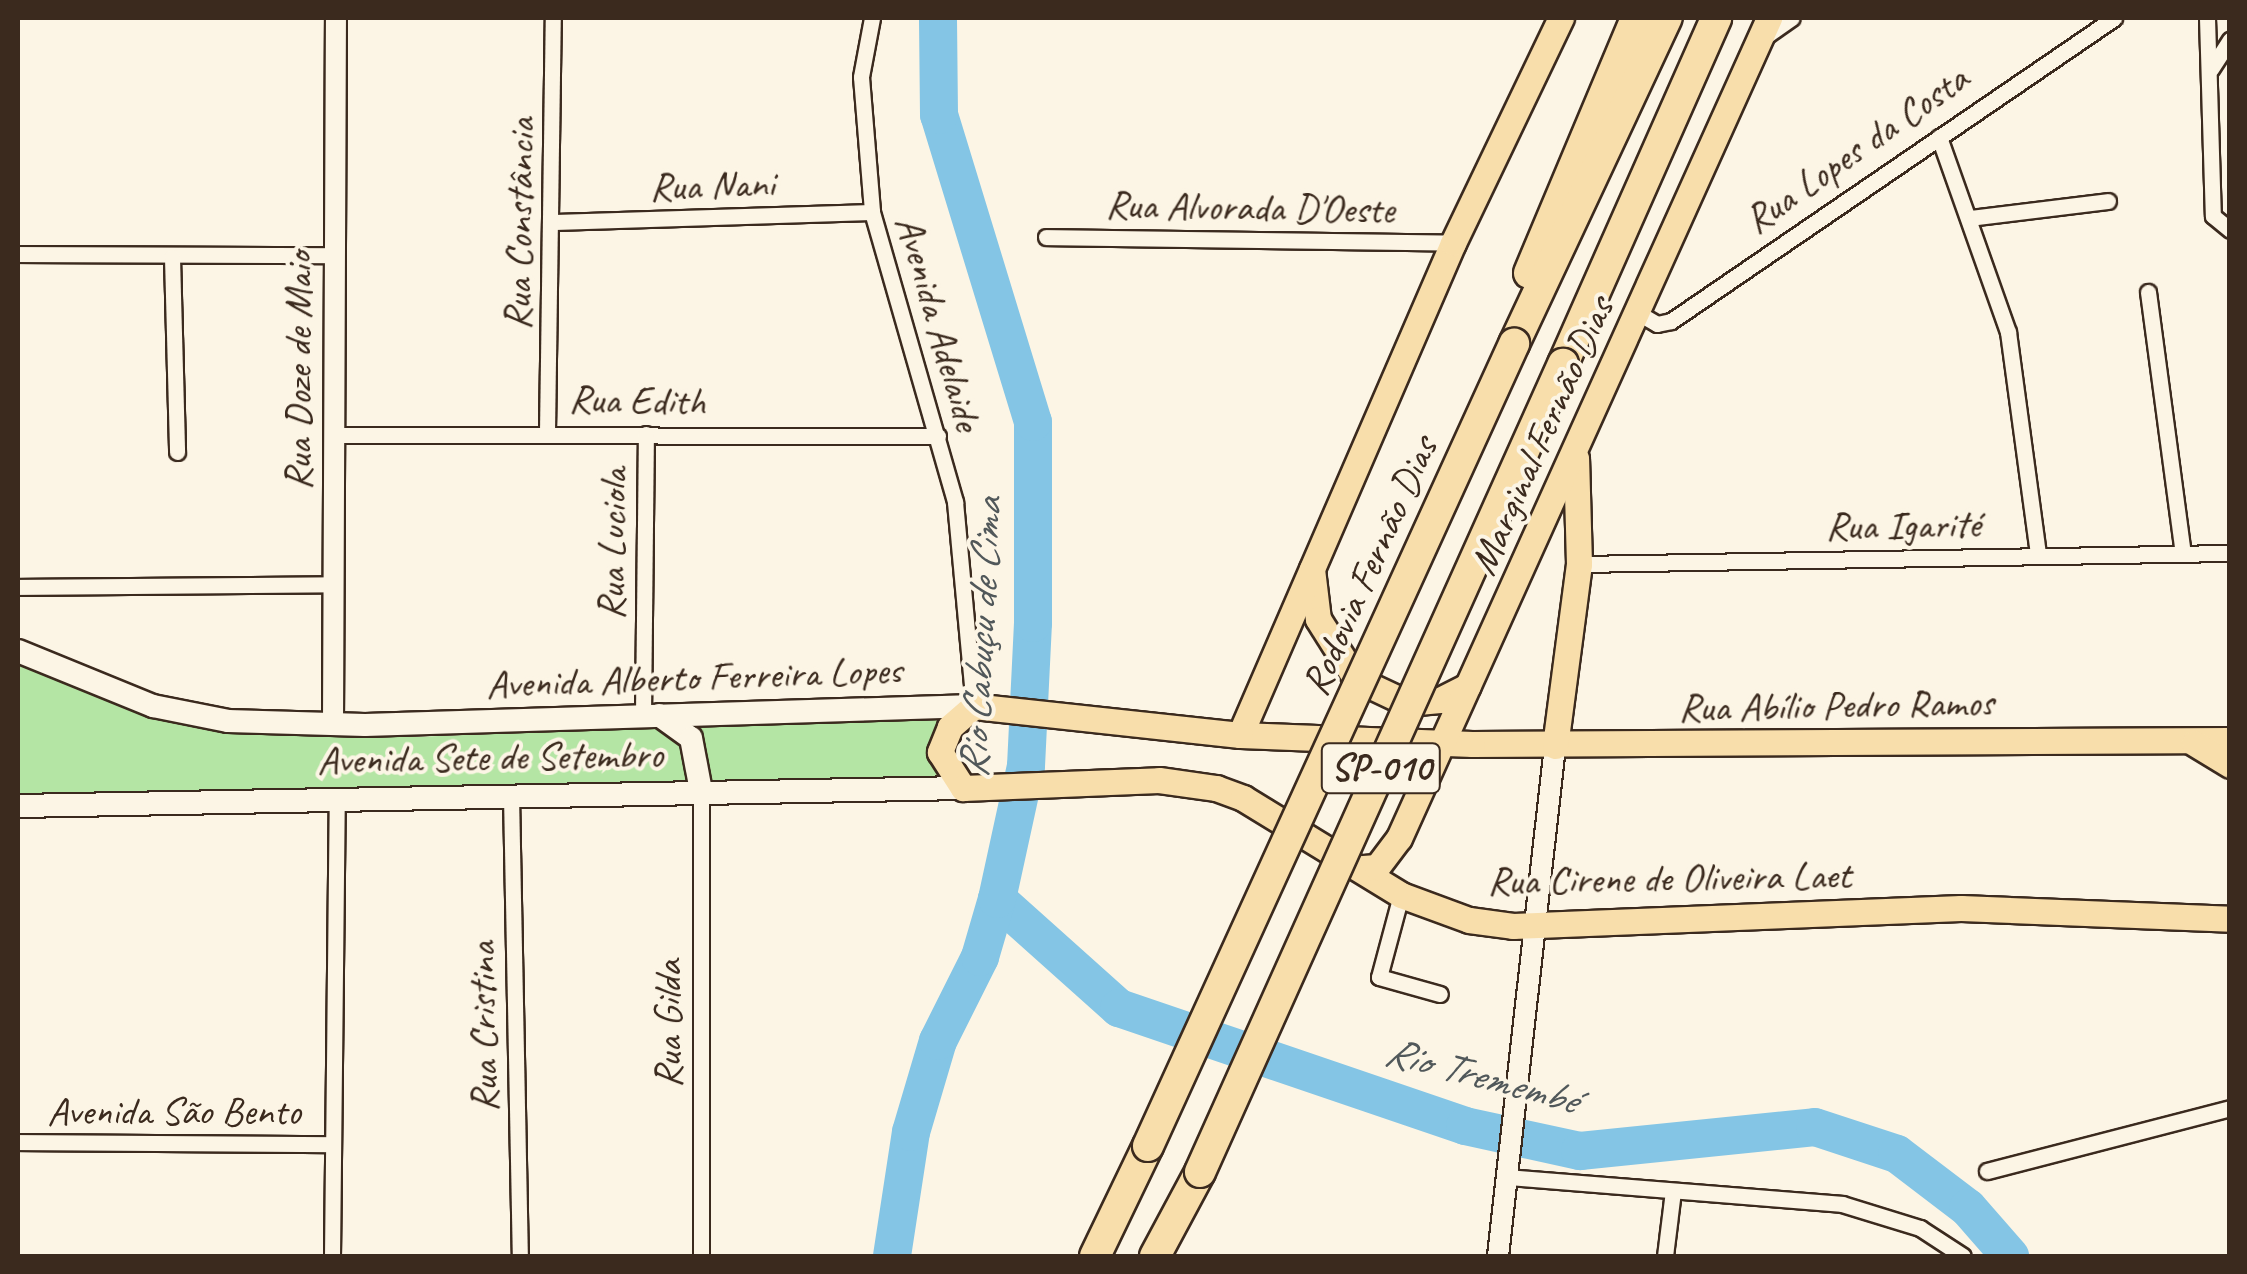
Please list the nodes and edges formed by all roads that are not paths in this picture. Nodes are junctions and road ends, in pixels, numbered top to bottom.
1 (336, 18) edge
2 (553, 18) edge
3 (872, 18) edge
4 (1561, 18) edge
5 (1636, 18) edge
6 (1668, 18) edge
7 (1716, 18) edge
8 (1792, 18) edge
9 (2114, 18) edge
10 (2207, 18) edge
11 (1764, 29) edge
12 (2230, 40) edge
13 (2211, 68) junction
14 (1939, 137) junction
15 (2108, 201) dead end
16 (872, 212) junction
17 (1970, 218) junction
18 (554, 222) junction
19 (2230, 230) edge
20 (1046, 237) dead end
21 (1453, 243) junction
22 (18, 254) edge
23 (334, 255) junction
24 (172, 257) junction
25 (2148, 292) dead end
26 (1638, 313) junction
27 (1519, 334) junction
28 (548, 432) junction
29 (646, 434) junction
30 (334, 435) junction
31 (938, 436) junction
32 (1575, 450) junction
33 (177, 452) dead end
34 (2183, 553) junction
35 (2230, 553) edge
36 (2038, 554) junction
37 (1312, 564) junction
38 (1579, 564) junction
39 (332, 584) junction
40 (18, 586) edge
41 (18, 651) edge
42 (1468, 686) junction
43 (982, 707) junction
44 (651, 715) junction
45 (333, 724) junction
46 (1240, 735) junction
47 (2230, 740) edge
48 (2189, 741) junction
49 (1442, 743) junction
50 (1555, 746) junction
51 (2230, 765) edge
52 (973, 787) junction
53 (701, 791) junction
54 (511, 795) junction
55 (336, 797) junction
56 (18, 806) edge
57 (1362, 868) junction
58 (1401, 895) junction
59 (2230, 919) edge
60 (1538, 926) junction
61 (1440, 994) dead end
62 (2230, 1108) edge
63 (18, 1142) edge
64 (330, 1144) junction
65 (1508, 1168) junction
66 (1988, 1171) dead end
67 (1673, 1190) junction
68 (332, 1256) edge
69 (520, 1256) edge
70 (700, 1256) edge
71 (1095, 1256) edge
72 (1155, 1256) edge
73 (1498, 1256) edge
74 (1665, 1256) edge
75 (1963, 1256) edge

1 - 23 street, Rua Doze de Maio
2 - 18 street, Rua Constância
3 - 16 street, Avenida Adelaide
4 - 21 main road
5 - 27 highway
6 - 27 highway, Rodovia Fernão Dias / SP-010
7 - 72 highway, SP-010, bridge
8 - 11 street
9 - 14 street, Rua Lopes da Costa
10 - 13 street
11 - 26 main road, Marginal Fernão Dias / SP-010
12 - 13 street
13 - 19 street
14 - 17 street
14 - 26 street, Rua Lopes da Costa
15 - 17 street
16 - 18 street, Rua Nani
16 - 31 street, Avenida Adelaide
17 - 36 street
18 - 28 street, Rua Constância
20 - 21 street, Rua Alvorada D'Oeste
21 - 37 main road
22 - 24 street
23 - 24 street
23 - 30 street, Rua Doze de Maio
24 - 33 street
25 - 34 street
26 - 32 main road, Marginal Fernão Dias / SP-010
27 - 71 highway, Rodovia Fernão Dias / SP-010, bridge
28 - 29 street, Rua Edith
28 - 30 street, Rua Edith
29 - 31 street, Rua Edith
29 - 44 street, Rua Luciola
30 - 39 street, Rua Doze de Maio
31 - 43 street, Avenida Adelaide
32 - 38 main road
32 - 42 main road, Marginal Fernão Dias / SP-010
34 - 35 street, Rua Igarité
34 - 36 street, Rua Igarité
36 - 38 street, Rua Igarité
37 - 42 main road
37 - 46 main road
38 - 50 main road
39 - 40 street
39 - 45 street, Rua Doze de Maio
41 - 45 main road, Avenida Alberto Ferreira Lopes
42 - 49 main road, Marginal Fernão Dias / SP-010
43 - 44 main road, Avenida Alberto Ferreira Lopes
43 - 46 main road, Avenida Alberto Ferreira Lopes
43 - 52 main road
44 - 45 main road, Avenida Alberto Ferreira Lopes
44 - 53 main road
46 - 49 main road, Avenida Alberto Ferreira Lopes
47 - 48 main road, Rua Abílio Pedro Ramos
48 - 50 main road, Rua Abílio Pedro Ramos
48 - 51 main road
49 - 50 main road, Rua Abílio Pedro Ramos
49 - 57 main road, Marginal Fernão Dias / SP-010
50 - 60 street
52 - 53 main road, Avenida Sete de Setembro
52 - 57 main road, Rua Cirene de Oliveira Laet
53 - 54 main road, Avenida Sete de Setembro
53 - 70 street, Rua Gilda
54 - 55 main road, Avenida Sete de Setembro
54 - 69 street, Rua Cristina
55 - 56 main road, Avenida Sete de Setembro
55 - 64 street
57 - 58 main road, Rua Cirene de Oliveira Laet
58 - 60 main road, Rua Cirene de Oliveira Laet
58 - 61 street
59 - 60 main road, Rua Cirene de Oliveira Laet
60 - 65 street
62 - 66 street
63 - 64 street, Avenida São Bento
64 - 68 street
65 - 67 street
65 - 73 street
67 - 74 street
67 - 75 street

